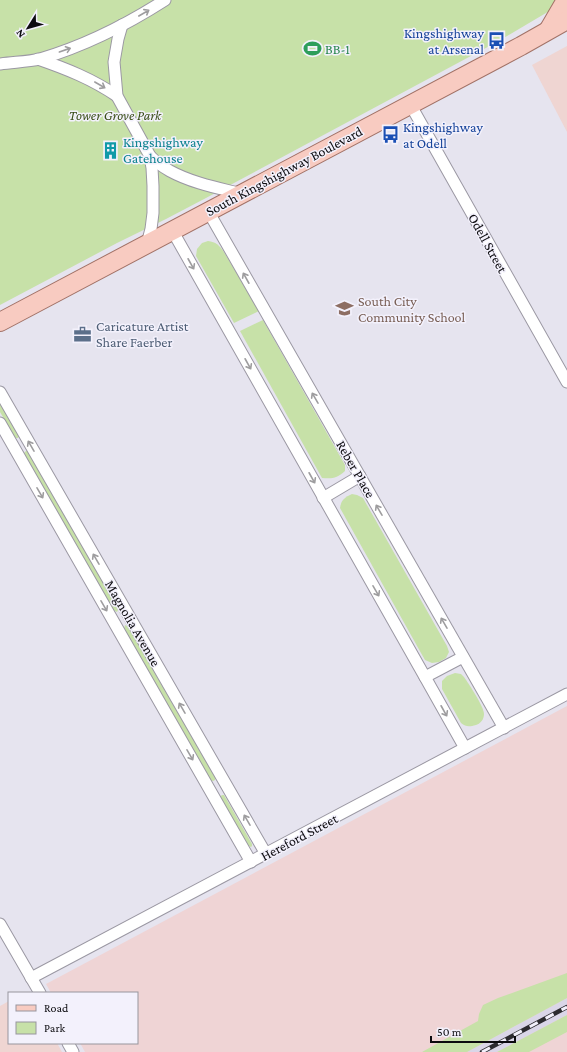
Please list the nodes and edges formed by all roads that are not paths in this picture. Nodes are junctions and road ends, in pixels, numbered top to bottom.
1 (165, 0) edge
2 (566, 0) edge
3 (567, 20) edge
4 (122, 25) junction
5 (548, 31) junction
6 (38, 59) junction
7 (0, 64) edge
8 (117, 96) junction
9 (410, 104) junction
10 (150, 156) junction
11 (242, 194) junction
12 (208, 211) junction
13 (172, 230) junction
14 (147, 244) junction
15 (0, 322) edge
16 (567, 382) edge
17 (0, 392) edge
18 (0, 422) edge
19 (360, 476) junction
20 (323, 498) junction
21 (128, 614) junction
22 (114, 622) junction
23 (463, 657) junction
24 (425, 677) junction
25 (567, 694) edge
26 (504, 728) junction
27 (465, 748) junction
28 (266, 854) junction
29 (251, 862) junction
30 (0, 924) edge
31 (31, 978) junction
32 (39, 992) edge

4 -> 1 street
2 - 5 main road
3 - 5 main road, South Kingshighway Boulevard
6 -> 4 street
4 - 8 street
5 - 9 main road, South Kingshighway Boulevard
6 - 7 street
6 -> 8 street
8 - 10 street
9 - 11 main road, South Kingshighway Boulevard
9 - 16 street, Odell Street
10 - 11 street
10 - 14 street
11 - 12 main road, South Kingshighway Boulevard
12 - 13 main road, South Kingshighway Boulevard
19 -> 12 street, Reber Place
13 - 14 main road, South Kingshighway Boulevard
13 -> 20 street
14 - 15 main road, South Kingshighway Boulevard
21 -> 17 street, Magnolia Avenue
18 -> 22 street, Magnolia Avenue
19 - 20 street
23 -> 19 street, Reber Place
20 -> 24 street
21 - 22 street
28 -> 21 street, Magnolia Avenue
22 -> 29 street, Magnolia Avenue
23 - 24 street
23 - 26 street, Reber Place
24 -> 27 street
25 - 26 street, Hereford Street
26 - 27 street, Hereford Street
27 - 28 street, Hereford Street
28 - 29 street, Hereford Street
29 - 31 street, Hereford Street
30 - 31 street
31 - 32 street

